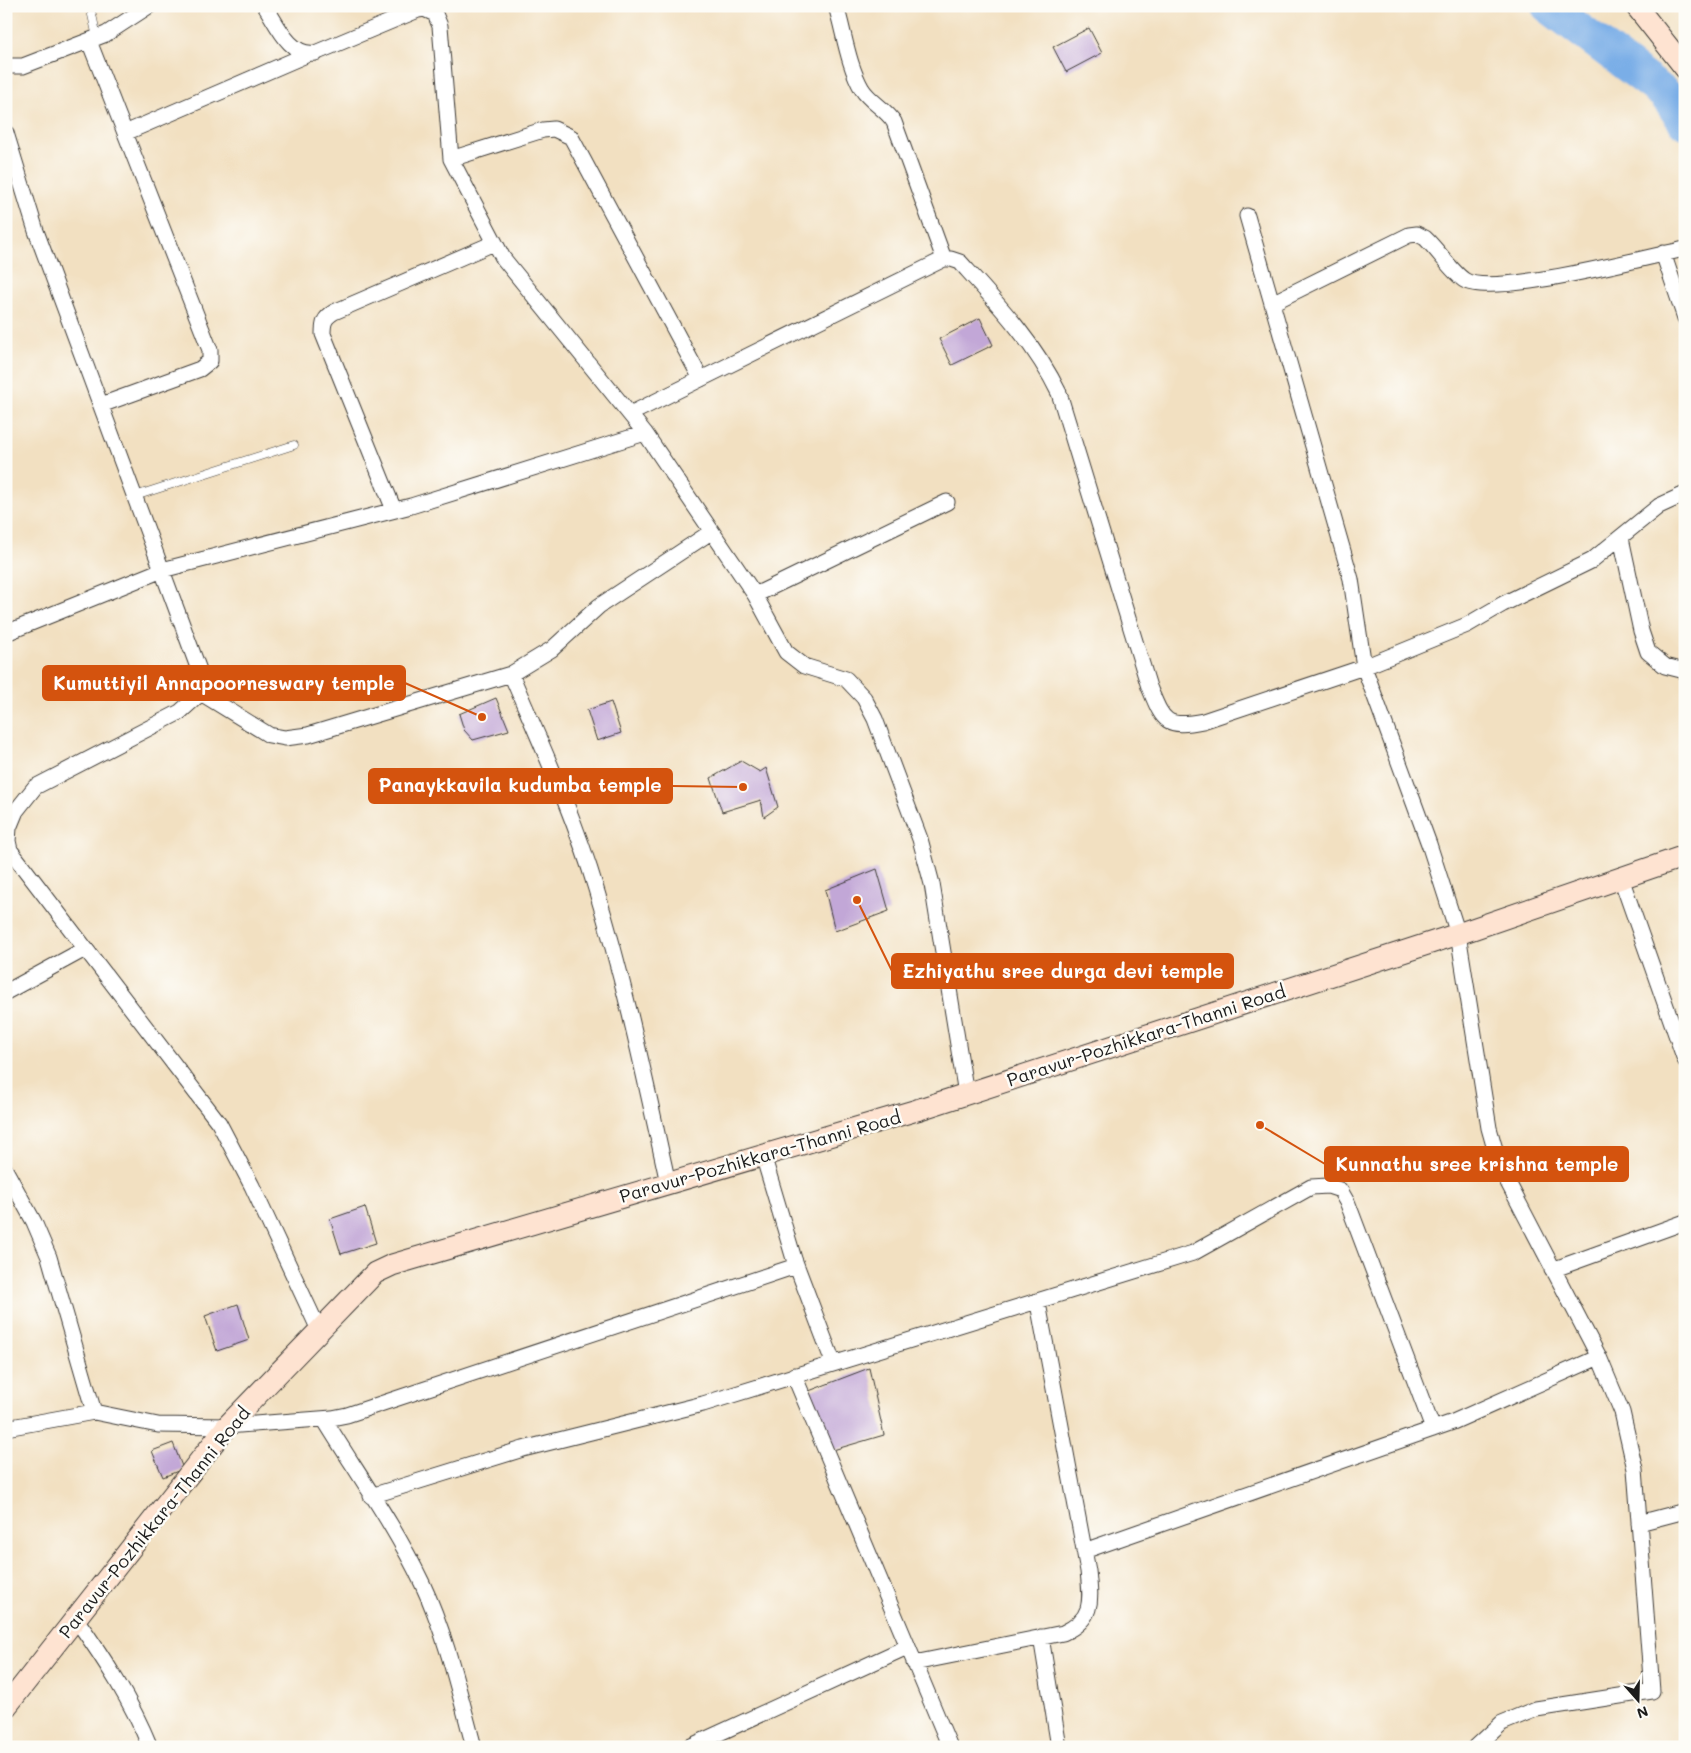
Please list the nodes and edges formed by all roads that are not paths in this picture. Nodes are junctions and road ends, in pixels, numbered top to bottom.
1 (90, 6) edge
2 (149, 6) edge
3 (265, 6) edge
4 (836, 6) edge
5 (1636, 6) edge
6 (93, 39) junction
7 (306, 54) junction
8 (6, 66) edge
9 (1685, 68) edge
10 (6, 133) edge
11 (125, 133) junction
12 (452, 159) junction
13 (1247, 216) dead end
14 (494, 243) junction
15 (1685, 249) edge
16 (1663, 253) junction
17 (944, 259) junction
18 (1272, 303) junction
19 (1685, 318) edge
20 (701, 379) junction
21 (101, 405) junction
22 (630, 414) junction
23 (645, 433) junction
24 (294, 445) dead end
25 (1685, 494) edge
26 (135, 496) junction
27 (947, 502) dead end
28 (394, 510) junction
29 (711, 532) junction
30 (1621, 538) junction
31 (162, 570) junction
32 (755, 595) junction
33 (6, 633) edge
34 (1364, 667) junction
35 (1685, 671) edge
36 (512, 674) junction
37 (201, 693) junction
38 (8, 826) edge
39 (1685, 856) edge
40 (1621, 878) junction
41 (1458, 934) junction
42 (85, 949) junction
43 (6, 992) edge
44 (1678, 1018) edge
45 (1685, 1060) edge
46 (966, 1094) junction
47 (763, 1155) junction
48 (6, 1171) edge
49 (668, 1183) junction
50 (1685, 1222) edge
51 (796, 1266) junction
52 (1552, 1270) junction
53 (1038, 1303) junction
54 (319, 1330) junction
55 (1599, 1357) junction
56 (833, 1362) junction
57 (794, 1375) junction
58 (94, 1412) junction
59 (324, 1419) junction
60 (227, 1426) junction
61 (6, 1428) edge
62 (1433, 1429) junction
63 (372, 1496) junction
64 (1685, 1511) edge
65 (1639, 1524) junction
66 (1084, 1551) junction
67 (76, 1619) junction
68 (1041, 1637) junction
69 (907, 1647) junction
70 (914, 1663) junction
71 (6, 1707) edge
72 (150, 1747) edge
73 (474, 1747) edge
74 (689, 1747) edge
75 (950, 1747) edge
76 (1058, 1747) edge
77 (1476, 1747) edge

1 - 6 lane
2 - 6 street
3 - 7 street
4 - 17 street
5 - 9 main road
6 - 8 street
6 - 11 street
7 - 11 street
7 - 12 street
10 - 21 street
11 - 21 street
12 - 14 street
12 - 20 street
13 - 18 street
14 - 22 street
14 - 28 street
15 - 16 street
16 - 18 street
16 - 19 street
17 - 20 street
17 - 34 street
18 - 34 street
20 - 22 street
21 - 26 street
22 - 23 street
23 - 28 street
23 - 29 street
24 - 26 lane
25 - 30 street
26 - 31 street
27 - 32 street
28 - 31 street
29 - 32 street
29 - 36 street
30 - 34 street
30 - 35 street
31 - 33 street
31 - 37 street
32 - 46 street
34 - 41 street
36 - 37 street
36 - 49 street
37 - 38 street
38 - 42 street
39 - 40 main road, Paravur-Pozhikkara-Thanni Road
40 - 41 main road, Paravur-Pozhikkara-Thanni Road
40 - 44 street
41 - 46 main road, Paravur-Pozhikkara-Thanni Road
41 - 52 street
42 - 43 street
42 - 54 street
44 - 45 street
46 - 47 main road, Paravur-Pozhikkara-Thanni Road
47 - 49 main road, Paravur-Pozhikkara-Thanni Road
47 - 51 street
48 - 58 street
49 - 54 main road, Paravur-Pozhikkara-Thanni Road
50 - 52 street
51 - 56 street
51 - 59 street
52 - 55 street
53 - 56 street
53 - 62 street
53 - 66 street
54 - 60 main road, Paravur-Pozhikkara-Thanni Road
55 - 62 street
55 - 65 street
56 - 57 street
57 - 63 street
57 - 69 street
58 - 60 street
58 - 61 street
59 - 60 street
59 - 63 street
60 - 67 main road, Paravur-Pozhikkara-Thanni Road
62 - 66 street
63 - 73 street
64 - 65 street
65 - 77 street
66 - 68 street
67 - 71 main road, Paravur-Pozhikkara-Thanni Road
67 - 72 street
68 - 70 street
68 - 76 street
69 - 70 street
69 - 74 street
70 - 75 street

